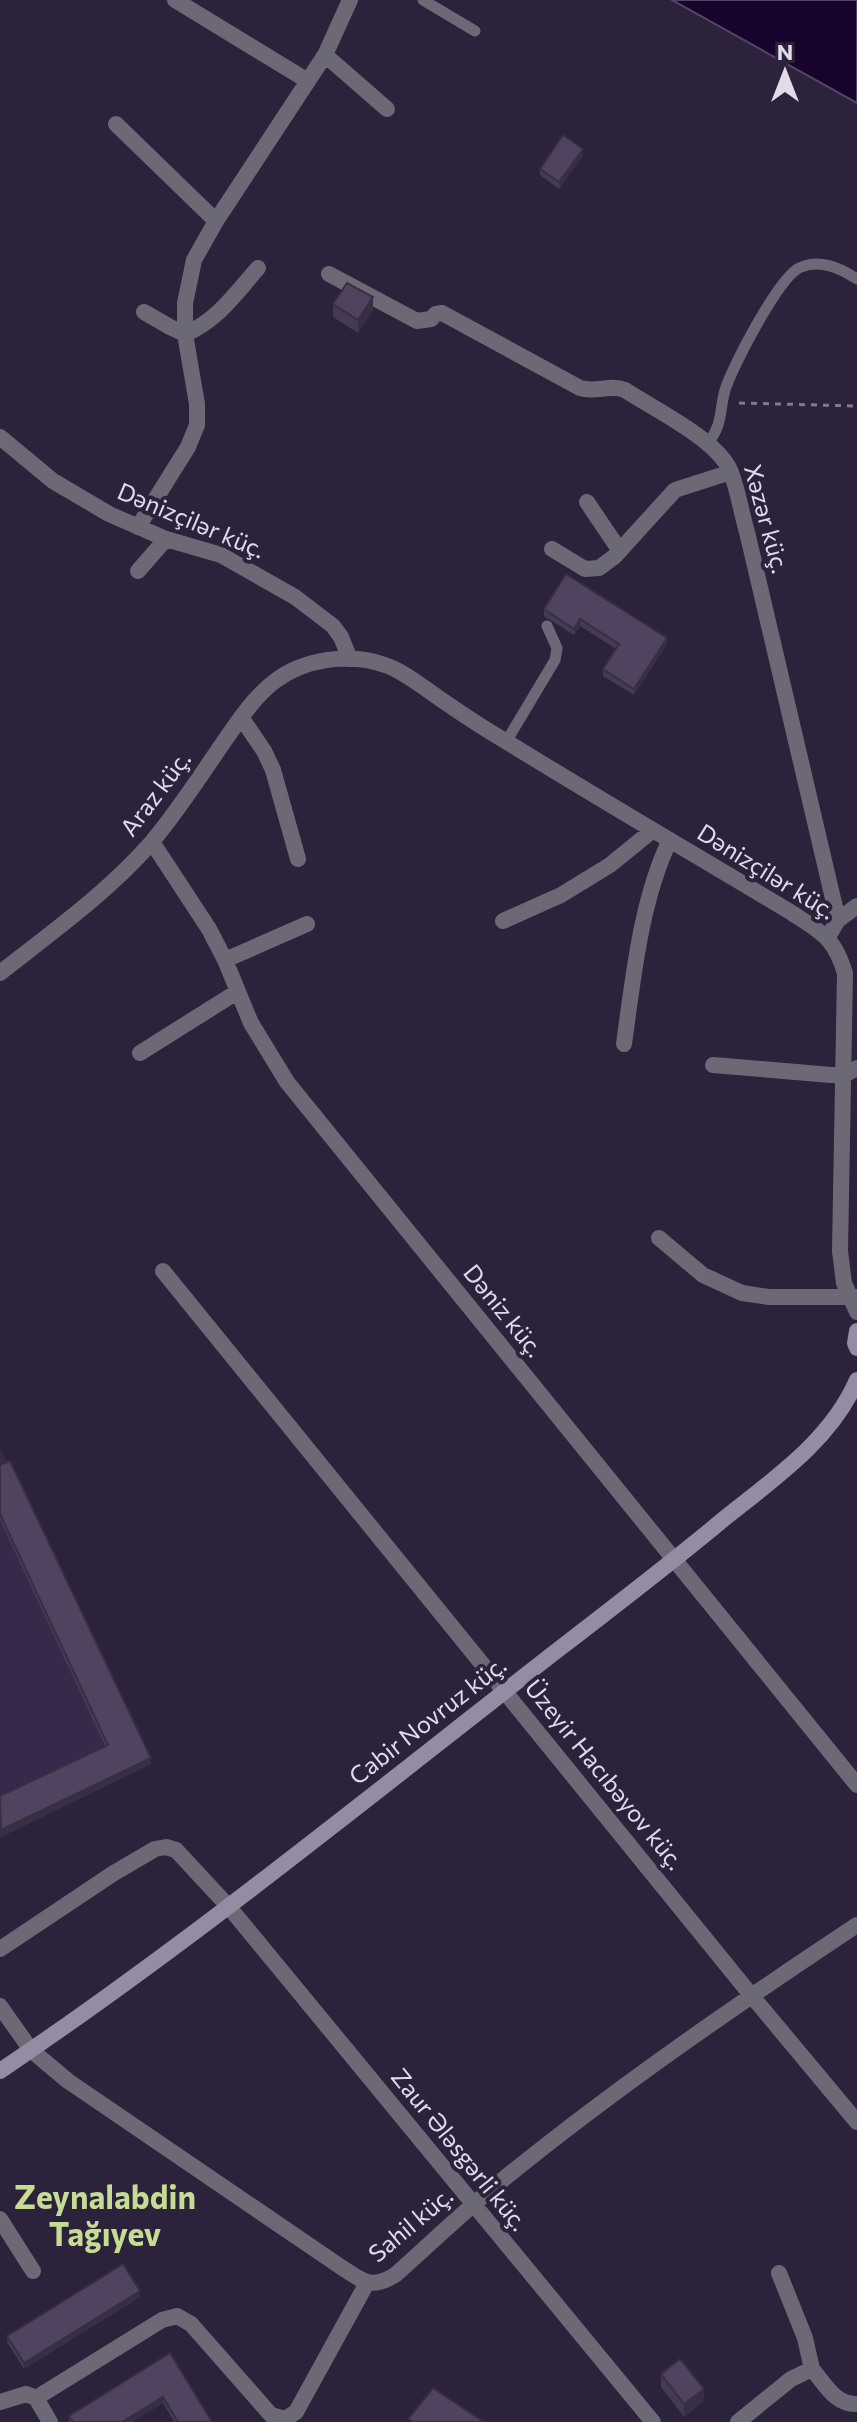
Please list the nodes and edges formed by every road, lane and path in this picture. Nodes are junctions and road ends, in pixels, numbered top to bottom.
1 (175, 0) edge
2 (350, 0) edge
3 (423, 0) edge
4 (475, 31) dead end
5 (325, 55) junction
6 (308, 81) junction
7 (387, 109) dead end
8 (116, 124) dead end
9 (216, 221) junction
10 (258, 268) dead end
11 (329, 274) dead end
12 (857, 279) edge
13 (144, 312) dead end
14 (185, 334) junction
15 (723, 403) junction
16 (857, 406) edge
17 (0, 437) edge
18 (708, 443) junction
19 (731, 472) junction
20 (587, 502) dead end
21 (138, 527) junction
22 (166, 539) junction
23 (552, 549) dead end
24 (620, 551) junction
25 (138, 571) dead end
26 (547, 626) dead end
27 (350, 659) junction
28 (241, 717) junction
29 (506, 742) junction
30 (653, 830) junction
31 (670, 840) junction
32 (152, 842) junction
33 (298, 859) dead end
34 (857, 906) edge
35 (838, 920) junction
36 (503, 921) dead end
37 (307, 924) dead end
38 (828, 937) junction
39 (225, 960) junction
40 (0, 973) edge
41 (237, 992) junction
42 (624, 1044) dead end
43 (140, 1053) dead end
44 (713, 1065) dead end
45 (851, 1072) edge
46 (659, 1238) dead end
47 (163, 1271) dead end
48 (855, 1302) edge
49 (857, 1331) edge
50 (857, 1348) edge
51 (857, 1380) edge
52 (674, 1560) junction
53 (505, 1691) junction
54 (857, 1785) edge
55 (229, 1907) junction
56 (857, 1925) edge
57 (0, 1949) edge
58 (751, 1995) junction
59 (0, 2006) edge
60 (31, 2050) junction
61 (0, 2071) edge
62 (857, 2122) edge
63 (472, 2205) junction
64 (0, 2219) edge
65 (33, 2271) dead end
66 (779, 2273) dead end
67 (367, 2283) junction
68 (812, 2369) junction
69 (36, 2398) junction
70 (0, 2402) edge
71 (857, 2404) edge
72 (50, 2422) edge
73 (653, 2422) edge
74 (738, 2422) edge

1 - 6 street
2 - 5 street
3 - 4 lane
5 - 6 street
5 - 7 street
6 - 9 street
8 - 9 street
9 - 14 street
10 - 14 street
11 - 18 street, Xəzər küç.
12 - 15 lane
13 - 14 street
14 - 21 street
15 - 16 path
15 - 18 lane
17 - 21 street, Dənizçilər küç.
18 - 19 street, Xəzər küç.
19 - 24 street
19 - 35 street, Xəzər küç.
20 - 24 street
21 - 22 street, Dənizçilər küç.
22 - 25 street
22 - 27 street, Dənizçilər küç.
23 - 24 street
26 - 29 lane
27 - 28 street, Araz küç.
27 - 29 street, Dәnizçilәr küç.
28 - 32 street, Araz küç.
28 - 33 street
29 - 30 street, Dәnizçilәr küç.
30 - 31 street, Dәnizçilәr küç.
30 - 36 street
31 - 38 street, Dәnizçilәr küç.
31 - 42 street
32 - 39 street, Dәniz küç.
32 - 40 street, Araz küç.
34 - 35 street
35 - 38 street
37 - 39 street
38 - 45 street, Dәnizçilәr küç.
39 - 41 street, Dәniz küç.
41 - 43 street
41 - 52 street, Dәniz küç.
44 - 45 street
45 - 48 street, Dәnizçilәr küç.
46 - 48 street
47 - 53 street, Üzeyir Hacıbəyov küç.
49 - 50 main road
51 - 52 main road, Cabir Novruz küç.
52 - 53 main road, Cabir Novruz küç.
52 - 54 street, Dәniz küç.
53 - 55 main road, Cabir Novruz küç.
53 - 58 street, Üzeyir Hacıbəyov küç.
55 - 57 street, Zaur Ələsgərli küç.
55 - 60 main road, Cabir Novruz küç.
55 - 63 street, Zaur Ələsgərli küç.
56 - 58 street, Sahil küç.
58 - 62 street, Üzeyir Hacıbəyov küç.
58 - 63 street, Sahil küç.
59 - 60 street, Sahil küç.
60 - 61 main road, Cabir Novruz küç.
60 - 67 street, Sahil küç.
63 - 67 street, Sahil küç.
63 - 73 street, Zaur Ələsgərli küç.
64 - 65 street
66 - 68 street
67 - 69 street
68 - 71 street
68 - 74 street
69 - 70 street
69 - 72 street

